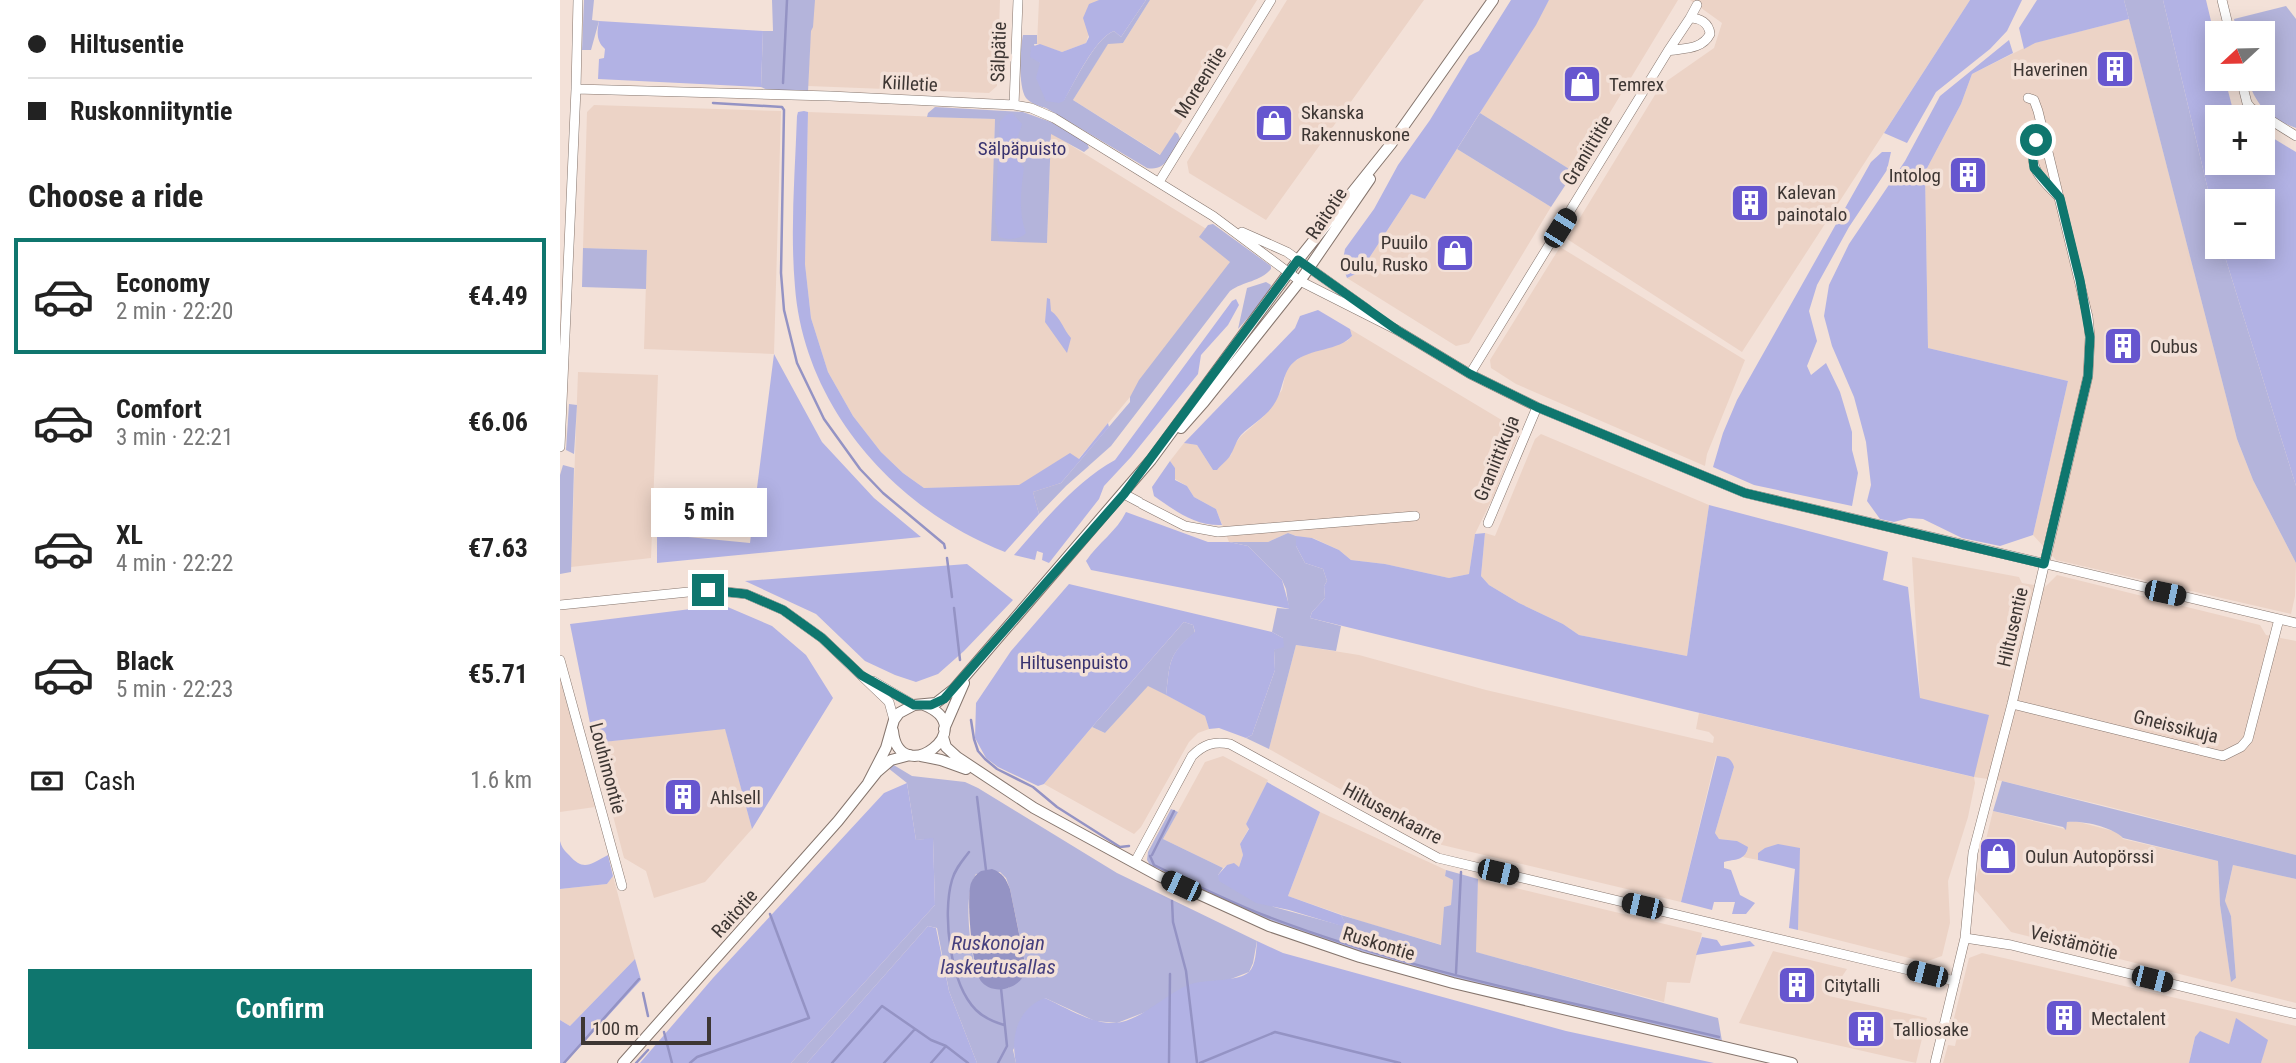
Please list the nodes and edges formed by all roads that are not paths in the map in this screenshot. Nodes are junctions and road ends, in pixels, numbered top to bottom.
1 (578, 0) edge
2 (1017, 0) edge
3 (1271, 0) edge
4 (1493, 0) edge
5 (2222, 0) edge
6 (1697, 5) dead end
7 (1690, 18) junction
8 (2227, 21) edge
9 (1668, 51) junction
10 (576, 89) junction
11 (2244, 91) edge
12 (2028, 98) dead end
13 (1014, 105) junction
14 (2296, 136) edge
15 (2043, 138) junction
16 (1391, 144) junction
17 (1159, 182) junction
18 (2060, 198) junction
19 (1213, 216) junction
20 (1298, 260) junction
21 (1309, 268) junction
22 (1289, 273) junction
23 (1300, 281) junction
24 (1397, 330) junction
25 (1470, 374) junction
26 (1537, 407) junction
27 (560, 445) edge
28 (1151, 460) junction
29 (1124, 494) junction
30 (1415, 516) dead end
31 (1488, 523) dead end
32 (2044, 564) junction
33 (560, 605) edge
34 (2279, 619) junction
35 (2296, 622) edge
36 (560, 660) edge
37 (972, 668) junction
38 (861, 675) junction
39 (2012, 704) junction
40 (918, 705) junction
41 (893, 724) junction
42 (943, 733) junction
43 (914, 755) junction
44 (986, 776) junction
45 (868, 783) junction
46 (1135, 862) junction
47 (622, 886) dead end
48 (1965, 938) junction
49 (1955, 981) junction
50 (2296, 1014) edge
51 (623, 1063) edge
52 (1792, 1063) edge
53 (1935, 1063) edge

1 - 10 street
2 - 13 street, Sälpätie
3 - 17 street, Moreenitie
4 - 16 main road, Raitotie
5 - 8 street
6 - 7 street, Graniittitie
7 - 9 street, Graniittitie
7 - 9 street
9 - 25 street, Graniittitie
10 - 13 street, Kiilletie
10 - 27 street
11 - 14 street
12 - 15 street, Hiltusentie
13 - 17 street, Kiilletie
15 - 18 street, Hiltusentie
15 - 18 street, Hiltusentie
16 - 20 main road, Raitotie
16 - 21 main road, Raitotie
17 - 19 street, Kiilletie
18 - 32 street, Hiltusentie
19 - 20 street, Kiilletie
19 - 22 street, Kiilletie
20 - 21 street, Kiilletie
20 - 22 main road, Raitotie
21 - 23 main road, Raitotie
21 - 24 street, Kiilletie
22 - 23 street, Kiilletie
22 - 28 main road, Raitotie
23 - 24 street, Kiilletie
23 - 28 main road, Raitotie
24 - 25 street
25 - 26 street
26 - 31 street, Graniittikuja
26 - 32 street
28 - 29 main road, Raitotie
29 - 30 street
29 - 37 main road, Raitotie
32 - 34 street
32 - 39 street, Hiltusentie
33 - 38 street
34 - 35 street
34 - 39 street, Gneissikuja
36 - 47 street, Louhimontie
37 - 40 main road, Raitotie
37 - 42 main road, Raitotie
38 - 40 street
38 - 41 street
39 - 48 street, Hiltusentie
40 - 41 main road
40 - 42 main road
41 - 43 main road
41 - 45 main road, Raitotie
42 - 43 main road
42 - 44 main road, Ruskontie
43 - 44 main road, Ruskontie
43 - 45 main road, Raitotie
44 - 46 main road, Ruskontie
45 - 51 main road, Raitotie
46 - 49 street, Hiltusenkaarre
46 - 52 main road, Ruskontie
48 - 49 street, Hiltusentie
48 - 50 street, Veistämötie
49 - 53 street, Hiltusentie

